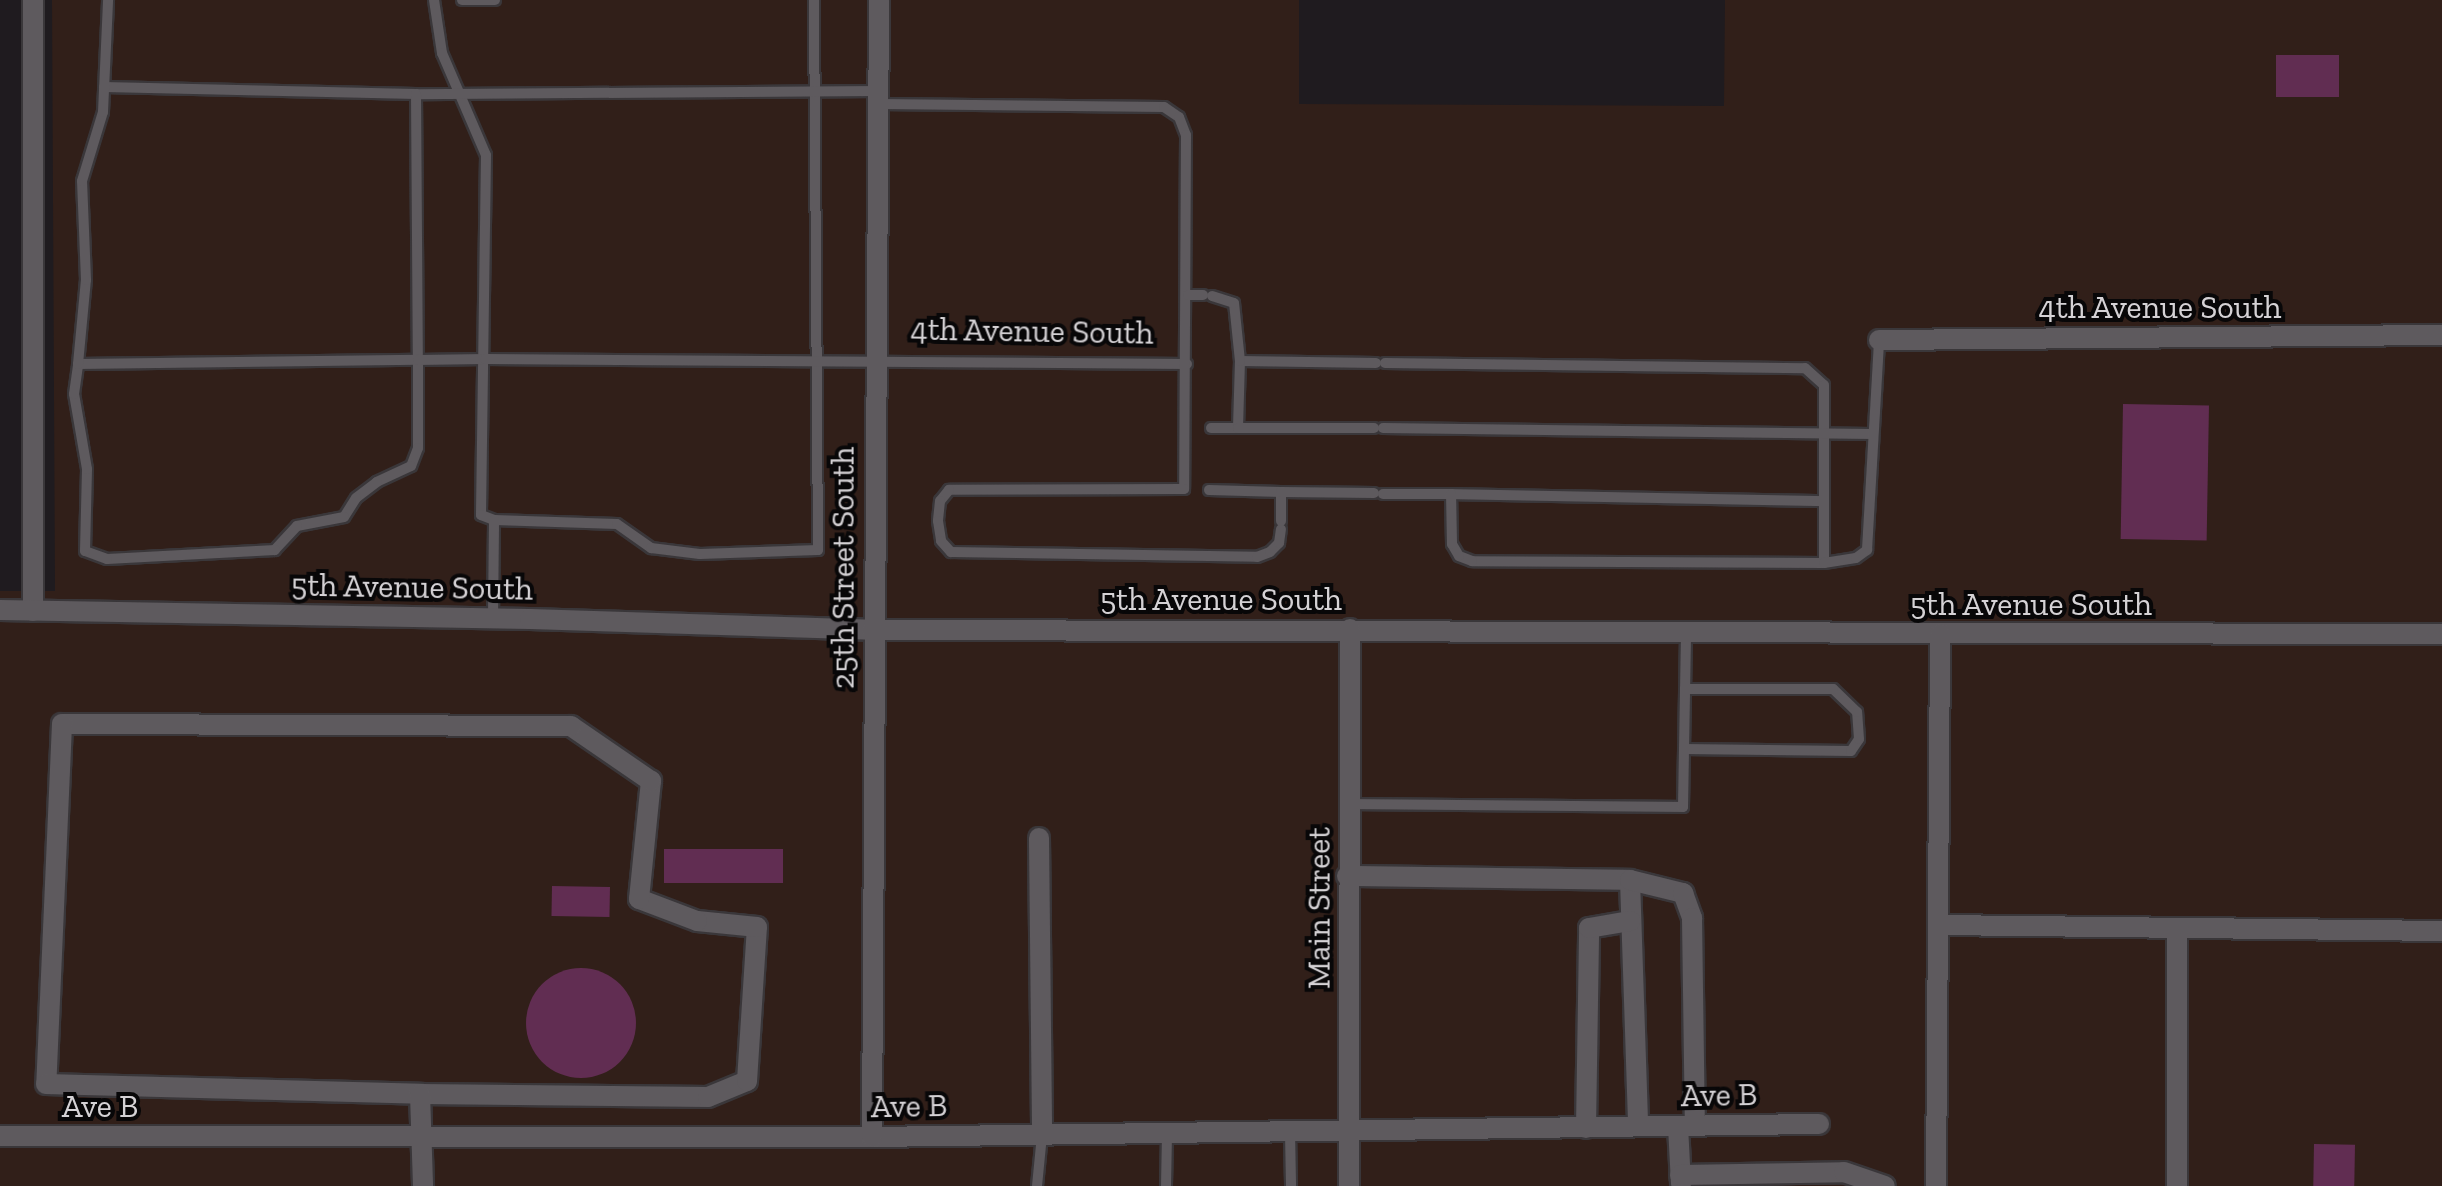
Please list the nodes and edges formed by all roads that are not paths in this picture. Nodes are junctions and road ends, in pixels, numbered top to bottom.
1 (33, 0) edge
2 (108, 0) edge
3 (434, 0) edge
4 (462, 0) edge
5 (495, 0) edge
6 (814, 0) edge
7 (879, 0) edge
8 (104, 87) junction
9 (814, 92) junction
10 (416, 94) junction
11 (463, 94) junction
12 (878, 97) junction
13 (1188, 295) junction
14 (2442, 335) edge
15 (1878, 340) joint
16 (485, 359) junction
17 (820, 359) junction
18 (875, 359) junction
19 (418, 360) junction
20 (1240, 361) junction
21 (78, 364) junction
22 (1188, 364) junction
23 (1238, 428) junction
24 (1186, 429) junction
25 (1825, 434) junction
26 (1872, 434) junction
27 (1184, 490) junction
28 (1281, 492) junction
29 (1451, 494) junction
30 (1824, 500) junction
31 (494, 520) junction
32 (1824, 562) junction
33 (0, 610) edge
34 (33, 611) junction
35 (493, 618) junction
36 (1350, 629) junction
37 (872, 630) junction
38 (1686, 634) junction
39 (1940, 634) junction
40 (2442, 634) edge
41 (1685, 689) junction
42 (1684, 750) junction
43 (1350, 804) junction
44 (1039, 838) dead end
45 (1348, 876) junction
46 (1630, 880) junction
47 (1630, 921) junction
48 (1938, 926) junction
49 (2177, 930) junction
50 (2442, 931) edge
51 (420, 1094) junction
52 (1819, 1124) dead end
53 (1638, 1126) junction
54 (1687, 1126) junction
55 (1586, 1128) junction
56 (1349, 1130) junction
57 (1290, 1131) junction
58 (1166, 1132) junction
59 (1042, 1134) junction
60 (0, 1136) edge
61 (424, 1136) junction
62 (872, 1137) junction
63 (1680, 1180) edge
64 (424, 1186) edge
65 (1037, 1186) edge
66 (1166, 1186) edge
67 (1291, 1186) edge
68 (1349, 1186) edge
69 (1885, 1186) edge
70 (1936, 1186) edge
71 (2178, 1186) edge

1 - 34 street
2 - 8 lane
3 - 11 lane
4 - 5 lane
6 - 9 lane
7 - 12 street, 25th Street South
8 - 10 lane
8 - 21 lane
9 - 11 lane
9 - 12 lane
9 - 17 lane
10 - 11 lane
10 - 19 lane
11 - 16 lane
12 - 13 lane
12 - 18 street, 25th Street South
13 - 20 lane
13 - 22 lane
14 - 15 street, 4th Avenue South
15 - 26 lane
16 - 17 lane, 4th Avenue South
16 - 19 lane, 4th Avenue South
16 - 31 lane
17 - 18 lane, 4th Avenue South
17 - 31 lane
18 - 22 lane, 4th Avenue South
18 - 37 street, 25th Street South
19 - 21 lane, 4th Avenue South
19 - 21 lane
20 - 23 lane
20 - 25 lane
22 - 24 lane
23 - 24 lane
23 - 25 lane
24 - 27 lane
25 - 26 lane
25 - 30 lane
26 - 32 lane
27 - 28 lane
27 - 28 lane
28 - 29 lane
29 - 30 lane
29 - 32 lane
30 - 32 lane
31 - 35 lane
33 - 34 street, 5th Avenue South
34 - 35 street, 5th Avenue South
35 - 37 street, 5th Avenue South
36 - 37 street, 5th Avenue South
36 - 38 street, 5th Avenue South
36 - 43 street, Main Street
37 - 62 street, 25th Street South
38 - 39 street, 5th Avenue South
38 - 41 lane
39 - 40 street, 5th Avenue South
39 - 48 street
41 - 42 lane
41 - 42 lane
42 - 43 lane
43 - 45 street, Main Street
44 - 59 street
45 - 46 street
45 - 56 street, Main Street
46 - 47 street
46 - 54 street
47 - 53 street
47 - 55 street
48 - 49 street
48 - 70 street
49 - 50 street
49 - 71 street
51 - 51 street
51 - 61 street
52 - 54 street, Ave B
53 - 54 street, Ave B
53 - 55 street, Ave B
54 - 63 street
55 - 56 street, Ave B
56 - 57 street, Ave B
56 - 68 street, Main Street
57 - 58 street, Ave B
57 - 67 lane
58 - 59 street, Ave B
58 - 66 lane
59 - 62 street, Ave B
59 - 65 lane
60 - 61 street, Ave B
61 - 62 street, Ave B
61 - 64 street
63 - 69 street

